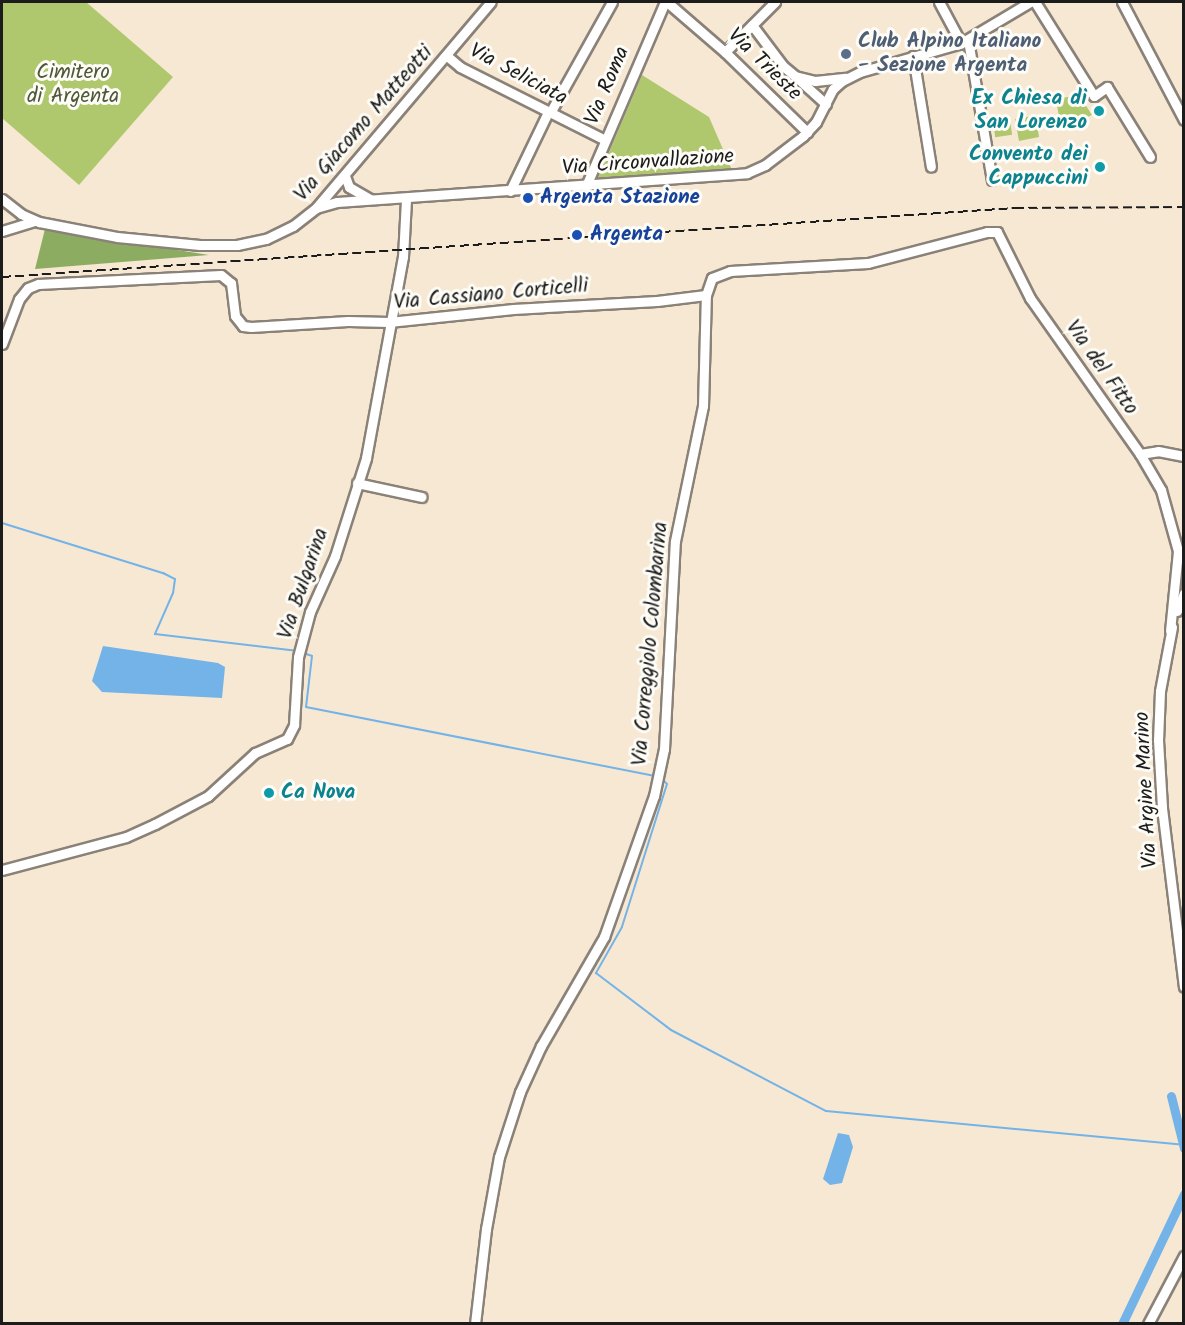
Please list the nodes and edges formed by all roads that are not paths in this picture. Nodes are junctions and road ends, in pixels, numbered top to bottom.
1 (491, 2) edge
2 (612, 2) edge
3 (666, 2) edge
4 (776, 2) edge
5 (939, 2) edge
6 (1029, 2) edge
7 (1035, 2) edge
8 (1122, 2) edge
9 (752, 25) junction
10 (965, 41) junction
11 (725, 52) junction
12 (447, 56) junction
13 (913, 56) junction
14 (795, 76) junction
15 (848, 78) junction
16 (826, 104) junction
17 (549, 112) junction
18 (1184, 120) edge
19 (807, 132) junction
20 (605, 140) junction
21 (1150, 157) dead end
22 (930, 166) dead end
23 (345, 176) junction
24 (992, 180) dead end
25 (586, 186) junction
26 (510, 191) junction
27 (2, 199) edge
28 (406, 199) junction
29 (390, 200) junction
30 (316, 208) junction
31 (35, 221) junction
32 (2, 231) edge
33 (706, 295) junction
34 (389, 322) junction
35 (2, 344) edge
36 (1140, 454) junction
37 (1184, 456) edge
38 (357, 483) junction
39 (422, 497) dead end
40 (1174, 532) junction
41 (1184, 546) edge
42 (1181, 561) edge
43 (1184, 593) edge
44 (1170, 631) junction
45 (2, 870) edge
46 (1184, 987) edge
47 (1184, 1256) edge
48 (475, 1323) edge
49 (1148, 1323) edge

1 - 12 street, Via Giacomo Matteotti
2 - 17 street
3 - 11 street, Via Trieste
3 - 20 street, Via Roma
4 - 9 street
5 - 10 street
6 - 10 street, Via Circonvallazione
7 - 21 street
8 - 18 street
9 - 11 street
9 - 14 street
10 - 13 street, Via Circonvallazione
10 - 24 street
11 - 19 street, Via Trieste
12 - 17 street, Via Seliciata
12 - 23 street, Via Giacomo Matteotti
13 - 15 street, Via Circonvallazione
13 - 22 street
14 - 15 street
14 - 16 street
15 - 16 street, Via Circonvallazione
16 - 19 street, Via Circonvallazione
17 - 20 street, Via Seliciata
17 - 26 street
19 - 25 street, Via Circonvallazione
20 - 25 street, Via Roma
23 - 29 street, Via Circonvallazione
23 - 30 street, Via Giacomo Matteotti
25 - 26 street, Via Circonvallazione
26 - 28 street, Via Circonvallazione
27 - 31 street, Via Giacomo Matteotti
28 - 29 street, Via Circonvallazione
28 - 34 street, Via Bulgarina
29 - 30 street, Via Circonvallazione
30 - 31 street, Via Giacomo Matteotti
31 - 32 street
33 - 34 street, Via Cassiano Corticelli
33 - 36 street, Via del Fitto
33 - 48 street, Via Correggiolo Colombarina
34 - 35 street, Via Cassiano Corticelli
34 - 38 street, Via Bulgarina
36 - 37 street
36 - 40 street, Via del Fitto
38 - 39 street
38 - 45 street, Via Bulgarina
40 - 41 street, Via del Fitto
40 - 42 street, Via del Fitto
42 - 44 street, Via del Fitto
43 - 44 street, Via Argine Marino
44 - 46 street, Via Argine Marino
47 - 49 street

